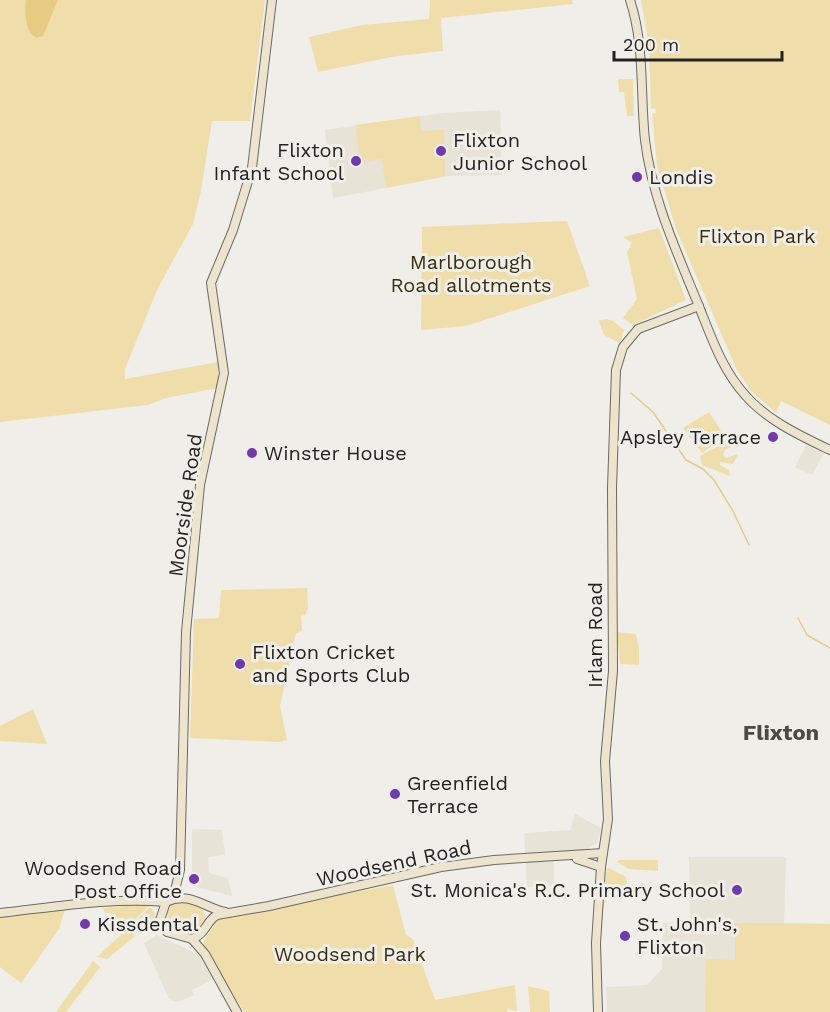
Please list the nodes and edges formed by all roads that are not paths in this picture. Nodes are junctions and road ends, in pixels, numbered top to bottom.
1 (272, 0) edge
2 (630, 0) edge
3 (699, 306) junction
4 (830, 450) edge
5 (603, 853) junction
6 (570, 857) junction
7 (601, 867) junction
8 (178, 880) junction
9 (189, 897) junction
10 (147, 900) junction
11 (169, 900) junction
12 (204, 906) junction
13 (225, 912) junction
14 (0, 913) edge
15 (160, 915) junction
16 (208, 924) junction
17 (201, 934) junction
18 (192, 939) junction
19 (201, 949) junction
20 (237, 1012) edge
21 (598, 1012) edge

1 - 8 street, Moorside Road
2 - 3 street
3 - 4 street
3 - 5 street, Irlam Road
5 - 6 street, Woodsend Road
5 - 7 street, Irlam Road
6 - 7 street, Woodsend Road
6 - 13 street, Woodsend Road
7 - 21 street, Irlam Road
8 - 9 street
8 - 11 street, Moorside Road
9 - 11 street
9 - 12 street
10 - 11 street
10 - 14 street
10 - 15 street
11 - 15 street
12 - 13 street, Woodsend Road
12 - 16 street
13 - 16 street, Woodsend Road
15 - 18 street
16 - 17 street
17 - 18 street
17 - 19 street
18 - 19 street
19 - 20 street

